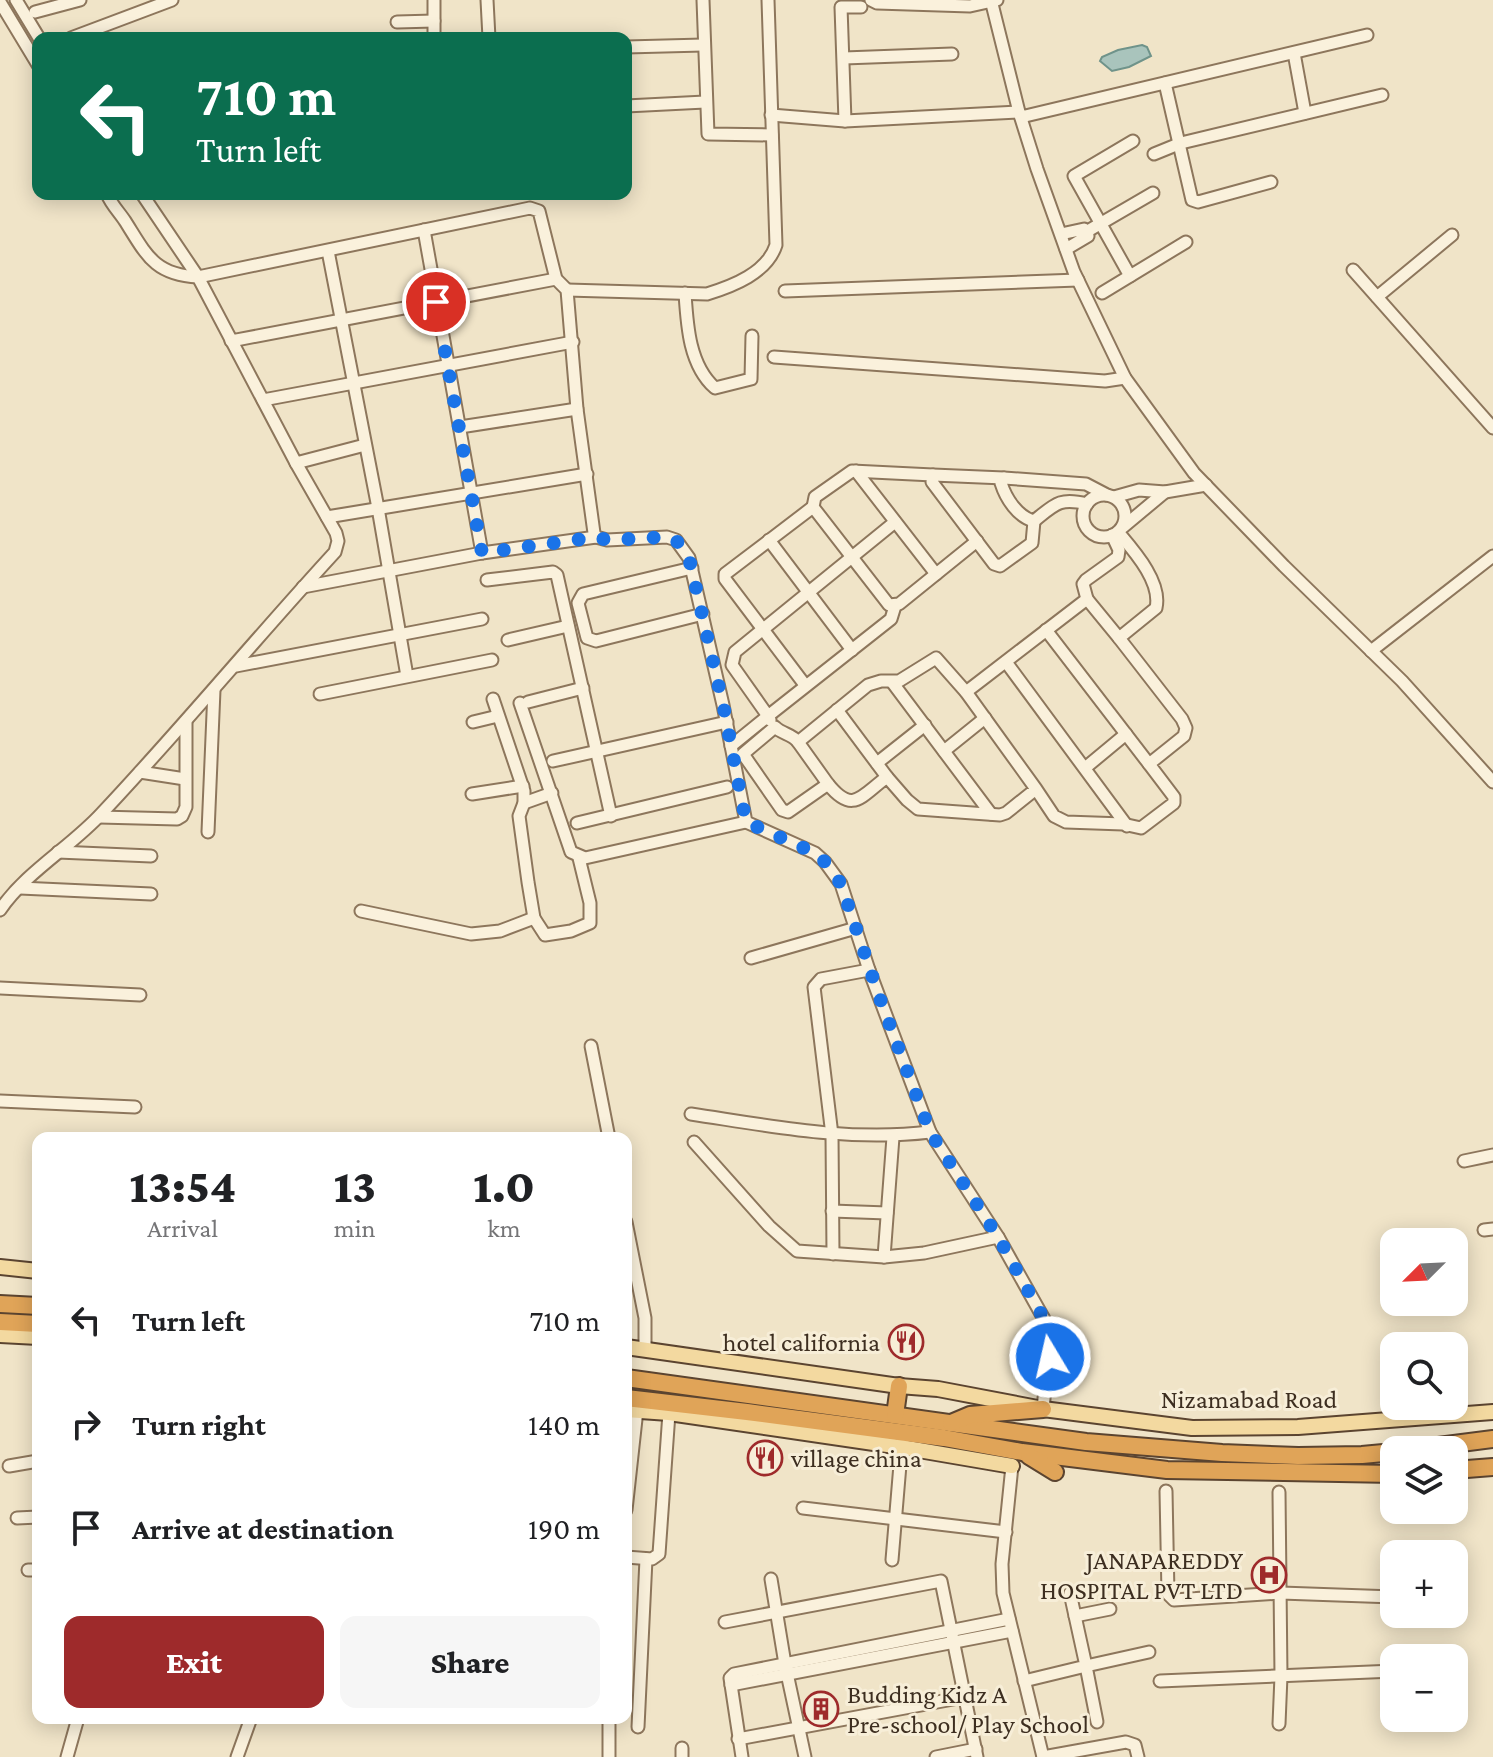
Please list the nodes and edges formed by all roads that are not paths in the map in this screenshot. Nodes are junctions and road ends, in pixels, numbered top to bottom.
1 (16, 0) edge
2 (80, 0) edge
3 (172, 0) edge
4 (434, 0) edge
5 (487, 0) edge
6 (703, 0) edge
7 (768, 0) edge
8 (994, 0) edge
9 (0, 2) edge
10 (866, 4) edge
11 (35, 12) dead end
12 (434, 21) junction
13 (397, 22) dead end
14 (35, 32) edge
15 (87, 32) edge
16 (434, 32) edge
17 (489, 32) edge
18 (1367, 35) dead end
19 (703, 45) junction
20 (632, 47) edge
21 (1294, 53) junction
22 (952, 54) dead end
23 (32, 55) edge
24 (844, 58) junction
25 (1165, 83) junction
26 (1382, 95) dead end
27 (705, 102) junction
28 (632, 106) edge
29 (1305, 113) junction
30 (1020, 114) junction
31 (771, 115) junction
32 (845, 121) junction
33 (772, 135) junction
34 (1133, 141) dead end
35 (1181, 143) junction
36 (1154, 154) dead end
37 (1271, 182) dead end
38 (1153, 193) dead end
39 (111, 200) edge
40 (146, 200) edge
41 (1101, 224) junction
42 (424, 230) junction
43 (1086, 232) junction
44 (1061, 234) junction
45 (1452, 235) dead end
46 (1186, 242) dead end
47 (1066, 249) junction
48 (328, 251) junction
49 (1353, 270) dead end
50 (1130, 276) junction
51 (198, 277) junction
52 (556, 279) junction
53 (1078, 280) junction
54 (567, 290) junction
55 (785, 291) dead end
56 (685, 293) junction
57 (1102, 293) dead end
58 (1377, 297) junction
59 (436, 302) junction
60 (343, 321) junction
61 (752, 336) dead end
62 (231, 341) junction
63 (573, 342) junction
64 (774, 357) dead end
65 (446, 367) junction
66 (1125, 378) junction
67 (355, 383) junction
68 (263, 400) junction
69 (577, 409) junction
70 (460, 427) junction
71 (1493, 428) edge
72 (365, 445) junction
73 (296, 463) junction
74 (856, 471) junction
75 (587, 474) junction
76 (933, 475) junction
77 (1004, 478) junction
78 (1206, 485) junction
79 (1165, 492) junction
80 (470, 493) junction
81 (1110, 496) junction
82 (1087, 504) junction
83 (813, 507) junction
84 (378, 508) junction
85 (327, 517) junction
86 (1034, 521) junction
87 (895, 522) junction
88 (1118, 531) junction
89 (596, 537) junction
90 (769, 540) junction
91 (977, 541) junction
92 (482, 553) junction
93 (1493, 556) edge
94 (853, 558) junction
95 (692, 568) junction
96 (388, 572) junction
97 (936, 574) junction
98 (487, 580) dead end
99 (303, 587) junction
100 (808, 593) junction
101 (1087, 599) junction
102 (895, 606) junction
103 (703, 614) junction
104 (482, 619) dead end
105 (568, 626) junction
106 (763, 630) junction
107 (1046, 630) junction
108 (400, 635) junction
109 (1119, 638) junction
110 (508, 640) dead end
111 (852, 650) junction
112 (1371, 651) junction
113 (492, 660) dead end
114 (1006, 662) junction
115 (235, 666) junction
116 (407, 676) junction
117 (892, 682) junction
118 (805, 685) junction
119 (583, 688) junction
120 (214, 690) junction
121 (966, 692) junction
122 (320, 694) dead end
123 (493, 699) dead end
124 (837, 710) junction
125 (498, 716) junction
126 (985, 718) junction
127 (473, 722) dead end
128 (727, 722) junction
129 (772, 722) junction
130 (186, 723) junction
131 (925, 725) junction
132 (1126, 734) junction
133 (798, 742) junction
134 (731, 746) junction
135 (944, 751) junction
136 (597, 752) junction
137 (553, 761) dead end
138 (877, 763) junction
139 (1149, 764) junction
140 (1085, 768) junction
141 (140, 772) junction
142 (887, 777) junction
143 (185, 779) junction
144 (1493, 782) edge
145 (828, 784) junction
146 (523, 786) junction
147 (727, 787) dead end
148 (1036, 789) junction
149 (552, 793) junction
150 (472, 794) dead end
151 (524, 803) junction
152 (991, 814) junction
153 (611, 816) junction
154 (99, 817) junction
155 (746, 822) junction
156 (577, 823) dead end
157 (1127, 826) junction
158 (208, 832) dead end
159 (58, 852) junction
160 (151, 856) dead end
161 (579, 858) junction
162 (20, 888) junction
163 (151, 894) dead end
164 (0, 910) edge
165 (361, 911) dead end
166 (534, 918) junction
167 (856, 928) junction
168 (751, 958) dead end
169 (869, 970) junction
170 (0, 988) edge
171 (140, 995) dead end
172 (591, 1046) dead end
173 (0, 1101) edge
174 (135, 1107) dead end
175 (691, 1114) dead end
176 (608, 1132) edge
177 (930, 1132) junction
178 (832, 1135) junction
179 (893, 1137) junction
180 (694, 1142) dead end
181 (1493, 1155) edge
182 (1464, 1161) dead end
183 (832, 1211) junction
184 (887, 1213) junction
185 (998, 1237) junction
186 (632, 1252) edge
187 (833, 1254) junction
188 (884, 1257) junction
189 (0, 1267) edge
190 (32, 1270) edge
191 (0, 1304) edge
192 (32, 1306) edge
193 (0, 1322) edge
194 (32, 1324) edge
195 (0, 1335) edge
196 (32, 1337) edge
197 (632, 1348) edge
198 (645, 1349) junction
199 (632, 1379) edge
200 (899, 1386) junction
201 (632, 1406) edge
202 (632, 1406) edge
203 (1043, 1409) junction
204 (1493, 1412) edge
205 (669, 1413) junction
206 (895, 1415) junction
207 (949, 1423) junction
208 (1493, 1439) edge
209 (903, 1440) junction
210 (1468, 1442) edge
211 (1022, 1452) junction
212 (1380, 1453) edge
213 (32, 1462) edge
214 (9, 1466) dead end
215 (1012, 1466) joint
216 (1493, 1467) edge
217 (1468, 1469) edge
218 (1055, 1472) dead end
219 (1380, 1474) edge
220 (1166, 1491) dead end
221 (1279, 1492) dead end
222 (803, 1508) dead end
223 (32, 1517) edge
224 (17, 1518) dead end
225 (895, 1518) junction
226 (1006, 1532) junction
227 (632, 1558) edge
228 (646, 1559) junction
229 (892, 1560) dead end
230 (771, 1579) dead end
231 (1070, 1593) dead end
232 (1281, 1593) junction
233 (1380, 1597) edge
234 (1110, 1609) dead end
235 (777, 1612) junction
236 (1075, 1616) junction
237 (725, 1622) dead end
238 (1010, 1625) junction
239 (951, 1638) junction
240 (1149, 1652) dead end
241 (1086, 1666) junction
242 (786, 1669) junction
243 (1380, 1672) edge
244 (1281, 1676) junction
245 (1024, 1681) junction
246 (1160, 1681) dead end
247 (964, 1697) junction
248 (1097, 1722) dead end
249 (76, 1724) edge
250 (249, 1724) edge
251 (609, 1724) edge
252 (1279, 1724) dead end
253 (638, 1727) dead end
254 (799, 1727) junction
255 (738, 1739) junction
256 (976, 1753) edge
257 (67, 1757) edge
258 (237, 1757) edge
259 (609, 1757) edge
260 (742, 1757) edge
261 (805, 1757) edge
262 (936, 1757) edge
263 (1043, 1757) edge
264 (1138, 1757) edge

1 - 14 street
2 - 11 street
3 - 15 street
4 - 12 street
5 - 17 street
6 - 19 street
7 - 31 street
8 - 10 street
8 - 30 street
9 - 23 street
10 - 24 street
12 - 13 street
12 - 16 street
18 - 21 street
19 - 20 street
19 - 27 street
21 - 25 street
21 - 29 street
22 - 24 street
24 - 32 street
25 - 30 street
25 - 35 street
26 - 29 street
27 - 28 street
27 - 33 street
29 - 35 street
30 - 32 street
30 - 44 street
31 - 32 street
31 - 33 street
33 - 56 street
34 - 41 street
35 - 36 street
35 - 37 street
38 - 41 street
39 - 51 street
40 - 51 street
41 - 43 street
41 - 50 street
42 - 48 street
42 - 52 street
42 - 59 street
43 - 44 street
43 - 47 street
44 - 47 street
45 - 58 street
46 - 50 street
47 - 53 street
48 - 51 street
48 - 60 street
49 - 58 street
50 - 57 street
51 - 62 street
52 - 54 street
52 - 59 street
53 - 55 street
53 - 66 street
54 - 56 street
54 - 63 street
56 - 61 street
58 - 71 street
59 - 60 street
59 - 65 street
60 - 62 street
60 - 67 street
62 - 68 street
63 - 65 street
63 - 69 street
64 - 66 street
65 - 67 street
65 - 70 street
66 - 78 street
67 - 68 street
67 - 72 street
68 - 73 street
69 - 70 street
69 - 75 street
70 - 80 street
72 - 73 street
72 - 84 street
73 - 85 street
74 - 76 street
74 - 83 street
74 - 87 street
75 - 80 street
75 - 89 street
76 - 77 street
76 - 91 street
77 - 81 street
77 - 86 street
78 - 79 street
78 - 112 street
79 - 81 street
79 - 88 street
80 - 84 street
80 - 92 street
81 - 82 street
81 - 88 street
82 - 86 street
82 - 88 street
83 - 90 street
83 - 94 street
84 - 85 street
84 - 96 street
85 - 99 street
86 - 91 street
87 - 94 street
87 - 97 street
88 - 101 street
88 - 109 street
89 - 92 street
89 - 95 street
90 - 100 street
90 - 106 street
91 - 97 street
92 - 96 street
93 - 112 street
94 - 100 street
94 - 102 street
95 - 103 street
95 - 103 street
96 - 99 street
96 - 108 street
97 - 102 street
98 - 105 street
99 - 115 street
100 - 106 street
100 - 111 street
101 - 107 street
101 - 109 street
102 - 111 street
103 - 128 street
104 - 108 street
105 - 110 street
105 - 119 street
106 - 118 street
106 - 129 street
107 - 114 street
107 - 132 street
108 - 115 street
108 - 116 street
109 - 139 street
111 - 118 street
112 - 144 street
113 - 116 street
114 - 121 street
114 - 140 street
115 - 120 street
116 - 122 street
117 - 121 street
117 - 124 street
117 - 131 street
118 - 129 street
119 - 136 street
119 - 149 street
120 - 130 street
120 - 158 street
121 - 126 street
123 - 125 street
124 - 133 street
124 - 138 street
125 - 127 street
125 - 146 street
126 - 135 street
126 - 148 street
128 - 134 street
128 - 136 street
129 - 133 street
129 - 134 street
129 - 145 street
130 - 141 street
130 - 143 street
131 - 135 street
131 - 138 street
132 - 139 street
132 - 140 street
133 - 145 street
134 - 155 street
135 - 152 street
136 - 137 street
136 - 153 street
138 - 142 street
139 - 157 street
140 - 157 street
141 - 143 street
141 - 154 street
142 - 145 street
142 - 152 street
143 - 154 street
146 - 150 street
146 - 151 street
147 - 153 street
148 - 152 street
148 - 157 street
149 - 151 street
149 - 161 street
151 - 166 street
153 - 156 street
154 - 159 street
155 - 161 street
155 - 167 street
159 - 160 street
159 - 162 street
161 - 166 street
162 - 163 street
162 - 164 street
165 - 166 street
167 - 168 street
167 - 169 street
169 - 177 street
169 - 178 street
170 - 171 street
172 - 176 street
173 - 174 street
175 - 178 street
177 - 179 street
177 - 185 street
178 - 179 street
178 - 183 street
179 - 184 street
180 - 187 street
181 - 182 street
183 - 184 street
183 - 187 street
184 - 188 street
185 - 188 street
185 - 203 street
186 - 198 street
187 - 188 street
189 - 190 main road
191 - 192 highway
193 - 194 highway
195 - 196 main road
197 - 198 main road, Nizamabad Road
198 - 200 main road, Nizamabad Road
199 - 206 highway, Nizamabad Road
200 - 203 main road, Nizamabad Road
200 - 206 highway
201 - 205 main road
202 - 209 highway
203 - 204 main road, Nizamabad Road
203 - 207 highway
205 - 209 main road
205 - 228 street
206 - 207 highway, Nizamabad Road
207 - 212 highway, Nizamabad Road
208 - 210 highway
209 - 211 highway
209 - 215 main road
209 - 225 street
211 - 218 highway
211 - 219 highway
213 - 214 street
215 - 226 street
216 - 217 highway
220 - 232 street
221 - 232 street
222 - 225 street
223 - 224 street
225 - 226 street
225 - 229 street
226 - 238 street
227 - 228 street
228 - 253 street
230 - 235 street
231 - 236 street
232 - 233 street
232 - 244 street
234 - 236 street
235 - 237 street
235 - 239 street
235 - 242 street
236 - 241 street
238 - 239 street
238 - 245 street
239 - 242 street
239 - 247 street
240 - 241 street
241 - 245 street
241 - 248 street
242 - 254 street
242 - 255 street
243 - 244 street
244 - 246 street
244 - 252 street
245 - 263 street
247 - 254 street
247 - 256 street
249 - 257 street
250 - 258 street
251 - 259 street
254 - 255 street
254 - 261 street
255 - 260 street
256 - 262 street
263 - 264 street

